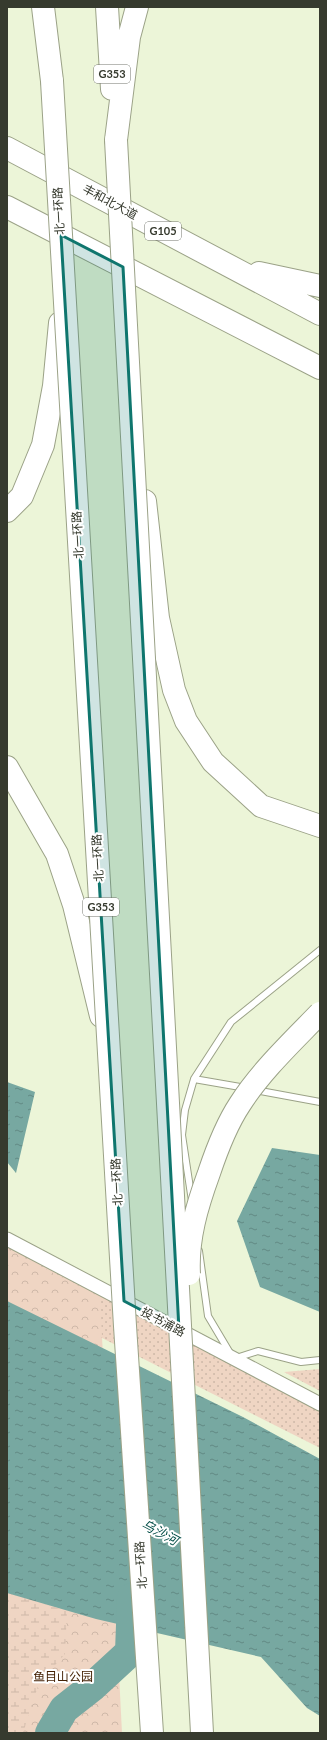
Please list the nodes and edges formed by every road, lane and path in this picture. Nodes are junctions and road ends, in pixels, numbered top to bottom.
1 (43, 7) edge
2 (47, 7) edge
3 (107, 7) edge
4 (137, 7) edge
5 (52, 81) junction
6 (116, 140) junction
7 (7, 148) edge
8 (7, 207) edge
9 (232, 267) junction
10 (63, 280) junction
11 (320, 286) edge
12 (320, 314) edge
13 (127, 338) junction
14 (320, 368) edge
15 (7, 511) edge
16 (7, 767) edge
17 (320, 826) edge
18 (320, 950) edge
19 (320, 1013) edge
20 (109, 1051) junction
21 (194, 1079) junction
22 (320, 1102) edge
23 (7, 1239) edge
24 (234, 1359) junction
25 (320, 1360) edge
26 (320, 1404) edge
27 (193, 1580) junction
28 (152, 1733) edge
29 (202, 1733) edge

1 - 5 highway
2 - 5 highway, 北一环路 / G353
3 - 6 highway, G353
4 - 6 highway
5 - 10 highway, 北一环路 / G353, bridge
6 - 13 highway, G353, bridge
7 - 9 highway, 丰和北大道 / G105
8 - 14 highway
9 - 11 highway
9 - 12 highway, 丰和北大道 / G105
10 - 15 highway, bridge
10 - 20 highway, 北一环路 / G353, bridge
13 - 17 highway, bridge
13 - 27 highway, G353, bridge
16 - 20 highway, bridge
18 - 21 lane
19 - 27 highway, bridge
20 - 28 highway, 北一环路 / G353, bridge
21 - 22 lane
21 - 24 lane
23 - 24 street, 投书浦路
24 - 25 lane
24 - 26 street, 投书浦路
27 - 29 highway, G353, bridge

